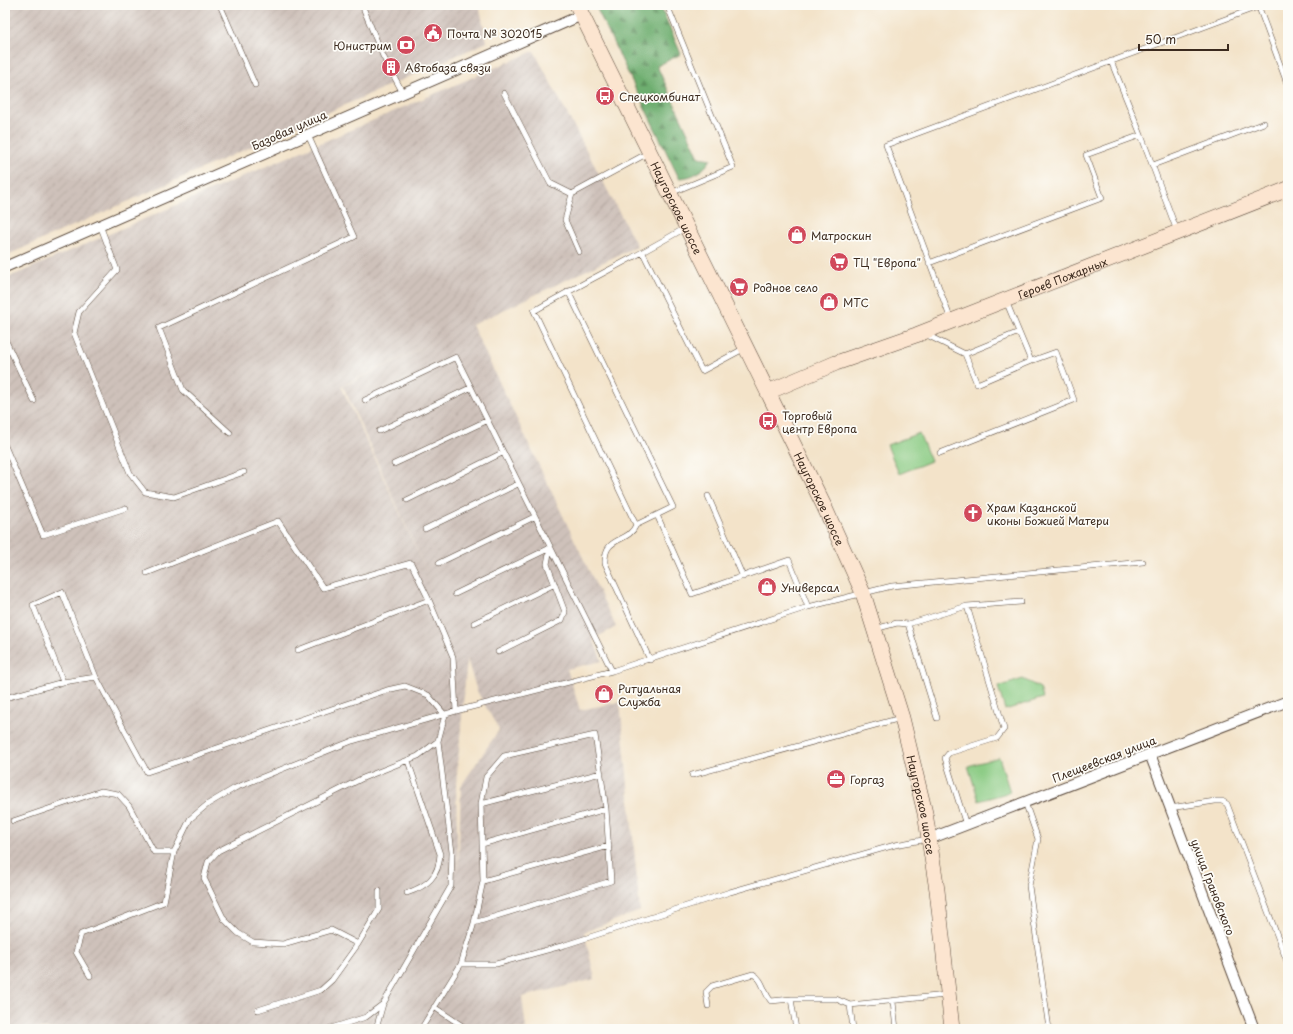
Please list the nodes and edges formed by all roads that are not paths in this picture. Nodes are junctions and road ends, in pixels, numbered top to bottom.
1 (220, 5) edge
2 (362, 5) edge
3 (667, 5) edge
4 (1260, 6) edge
5 (579, 10) edge
6 (1111, 61) junction
7 (254, 85) dead end
8 (1288, 86) edge
9 (403, 93) junction
10 (504, 93) dead end
11 (1264, 123) dead end
12 (308, 135) junction
13 (1142, 135) junction
14 (649, 153) junction
15 (1153, 165) junction
16 (1288, 189) edge
17 (572, 194) junction
18 (670, 194) junction
19 (100, 225) junction
20 (687, 227) junction
21 (1178, 232) junction
22 (579, 252) dead end
23 (643, 253) junction
24 (929, 263) junction
25 (5, 267) edge
26 (568, 291) junction
27 (1006, 300) junction
28 (952, 321) junction
29 (921, 332) junction
30 (1019, 332) junction
31 (5, 339) edge
32 (746, 348) junction
33 (965, 354) junction
34 (1031, 361) junction
35 (470, 388) junction
36 (768, 392) junction
37 (365, 400) dead end
38 (34, 401) dead end
39 (486, 421) junction
40 (379, 431) dead end
41 (230, 433) dead end
42 (5, 446) edge
43 (502, 453) junction
44 (940, 453) dead end
45 (394, 464) dead end
46 (244, 472) dead end
47 (518, 484) junction
48 (708, 496) dead end
49 (408, 500) dead end
50 (126, 508) dead end
51 (657, 515) junction
52 (534, 517) junction
53 (636, 525) junction
54 (425, 529) dead end
55 (550, 548) junction
56 (1143, 562) dead end
57 (439, 563) dead end
58 (147, 574) dead end
59 (743, 577) junction
60 (555, 584) junction
61 (863, 593) junction
62 (455, 594) dead end
63 (429, 600) junction
64 (1021, 602) dead end
65 (967, 606) junction
66 (808, 607) junction
67 (474, 623) dead end
68 (908, 624) junction
69 (876, 629) junction
70 (298, 650) dead end
71 (498, 652) dead end
72 (650, 660) junction
73 (612, 671) junction
74 (96, 677) junction
75 (63, 682) junction
76 (5, 698) edge
77 (1288, 700) edge
78 (456, 711) junction
79 (444, 715) junction
80 (902, 718) junction
81 (937, 718) dead end
82 (438, 741) junction
83 (1150, 754) junction
84 (408, 760) junction
85 (601, 773) junction
86 (692, 775) dead end
87 (1025, 802) junction
88 (481, 804) junction
89 (1170, 808) junction
90 (606, 809) junction
91 (13, 821) dead end
92 (966, 825) junction
93 (929, 839) junction
94 (482, 844) junction
95 (609, 846) junction
96 (174, 852) junction
97 (483, 881) junction
98 (379, 891) dead end
99 (406, 893) dead end
100 (474, 923) junction
101 (358, 944) junction
102 (460, 964) junction
103 (1288, 964) edge
104 (90, 976) dead end
105 (949, 995) junction
106 (791, 999) junction
107 (893, 1002) junction
108 (383, 1004) junction
109 (850, 1005) junction
110 (708, 1006) dead end
111 (434, 1007) junction
112 (258, 1010) dead end
113 (328, 1029) edge
114 (376, 1029) edge
115 (421, 1029) edge
116 (467, 1029) edge
117 (796, 1029) edge
118 (853, 1029) edge
119 (896, 1029) edge
120 (952, 1029) edge
121 (1049, 1029) edge
122 (1254, 1029) edge

1 - 7 lane
2 - 9 lane
3 - 18 lane
4 - 6 lane
4 - 8 lane
5 - 9 street, Базовая улица
5 - 14 main road, Наугорское шоссе
6 - 13 lane
6 - 24 lane
9 - 12 street, Базовая улица
10 - 17 lane
11 - 15 lane
12 - 19 street, Базовая улица
12 - 41 lane
13 - 15 lane
13 - 24 lane
14 - 17 lane
14 - 18 main road, Наугорское шоссе
15 - 21 lane
16 - 21 main road, Героев Пожарных
17 - 22 lane
18 - 20 main road, Наугорское шоссе
19 - 25 street, Базовая улица
19 - 46 lane
20 - 23 lane
20 - 32 main road, Наугорское шоссе
21 - 27 main road, Героев Пожарных
23 - 26 lane
23 - 32 lane
24 - 28 lane
26 - 51 lane
26 - 53 lane
27 - 28 main road, Героев Пожарных
27 - 30 lane
28 - 29 main road, Героев Пожарных
29 - 33 lane
29 - 36 main road, Героев Пожарных
30 - 33 lane
30 - 34 lane
31 - 38 lane
32 - 36 main road, Наугорское шоссе
33 - 34 lane
34 - 44 lane
35 - 37 lane
35 - 39 lane
35 - 40 lane
36 - 61 main road, Наугорское шоссе
39 - 43 lane
39 - 45 lane
42 - 50 lane
43 - 47 lane
43 - 49 lane
47 - 52 lane
47 - 54 lane
48 - 59 lane
51 - 53 lane
51 - 59 lane
52 - 55 lane
52 - 57 lane
53 - 72 lane
55 - 60 lane
55 - 62 lane
55 - 73 lane
56 - 61 lane
58 - 63 lane
59 - 66 lane
60 - 67 lane
60 - 71 lane
61 - 66 lane
61 - 69 main road, Наугорское шоссе
63 - 70 lane
63 - 78 lane
64 - 65 lane
65 - 68 lane
65 - 92 lane
66 - 72 lane
68 - 69 lane
68 - 81 lane
69 - 80 main road, Наугорское шоссе
72 - 73 lane
73 - 78 lane
74 - 75 lane
74 - 75 lane
74 - 79 lane
75 - 76 lane
77 - 83 street, Плещеевская улица
78 - 79 lane
79 - 82 lane
79 - 96 lane
80 - 86 lane
80 - 93 main road, Наугорское шоссе
82 - 84 lane
82 - 108 lane
83 - 87 street, Плещеевская улица
83 - 89 street, улица Грановского
84 - 99 lane
84 - 101 lane
85 - 88 lane
85 - 88 lane
85 - 90 lane
87 - 92 street, Плещеевская улица
87 - 121 lane
88 - 94 lane
89 - 103 lane
89 - 122 street, улица Грановского
90 - 94 lane
90 - 95 lane
91 - 96 lane
92 - 93 street, Плещеевская улица
93 - 102 lane
93 - 105 main road, Наугорское шоссе
94 - 97 lane
95 - 97 lane
95 - 100 lane
96 - 104 lane
97 - 100 lane
98 - 101 lane
100 - 102 lane
101 - 112 lane
102 - 111 lane
105 - 107 lane
105 - 120 main road, Наугорское шоссе
106 - 109 lane
106 - 110 lane
106 - 117 lane
107 - 109 lane
107 - 119 lane
108 - 113 lane
108 - 114 lane
109 - 118 lane
111 - 115 lane
111 - 116 lane

